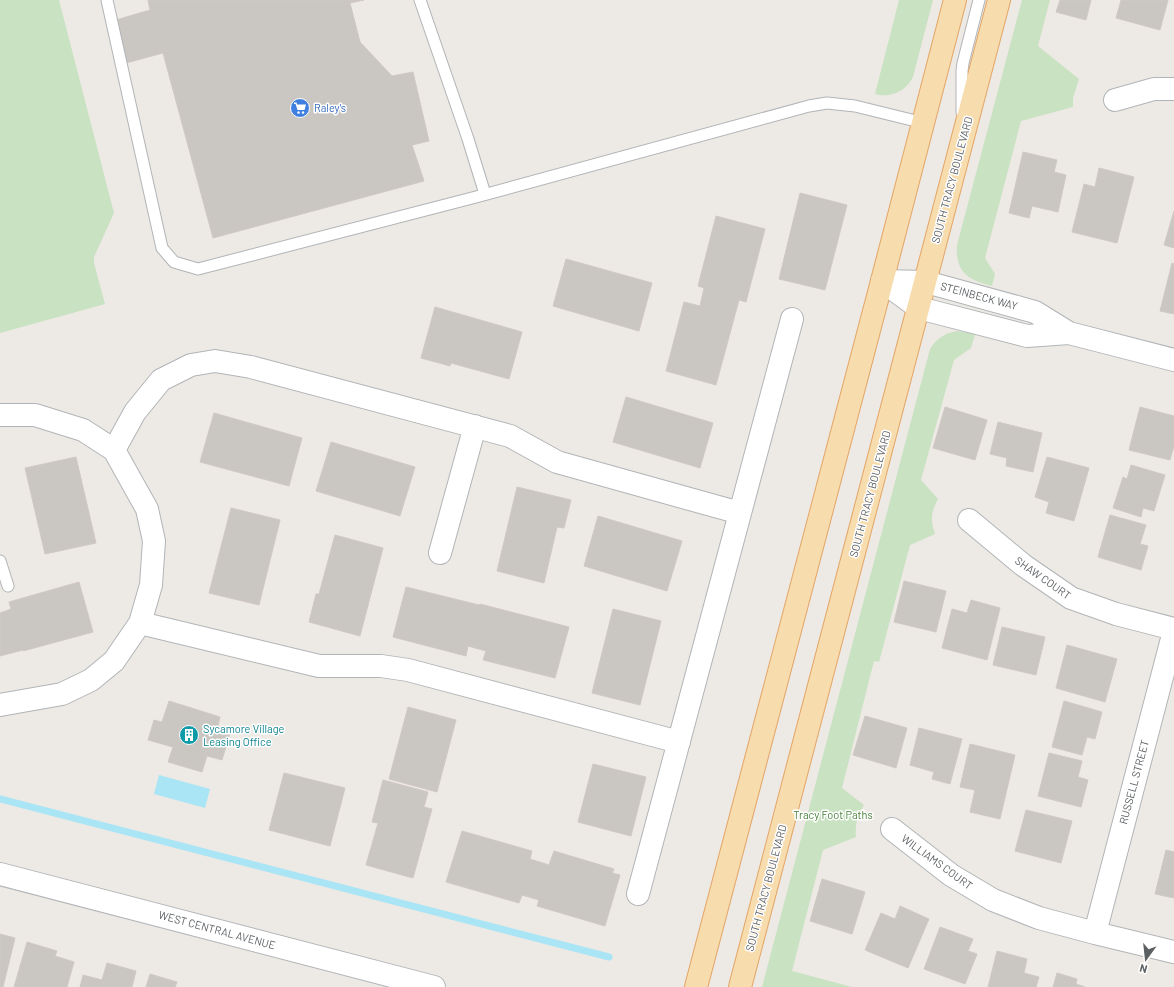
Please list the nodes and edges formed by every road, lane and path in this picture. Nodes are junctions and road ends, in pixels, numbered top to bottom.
1 (107, 0) edge
2 (420, 0) edge
3 (955, 0) edge
4 (979, 0) edge
5 (999, 0) edge
6 (1174, 89) edge
7 (1115, 100) dead end
8 (924, 123) junction
9 (962, 143) junction
10 (485, 194) junction
11 (882, 282) junction
12 (926, 282) junction
13 (919, 308) junction
14 (792, 319) dead end
15 (1069, 333) junction
16 (1174, 360) edge
17 (0, 415) edge
18 (475, 426) junction
19 (114, 450) junction
20 (740, 513) junction
21 (969, 520) dead end
22 (440, 553) dead end
23 (0, 561) edge
24 (8, 586) dead end
25 (140, 623) junction
26 (1174, 630) edge
27 (0, 705) edge
28 (679, 742) junction
29 (892, 829) dead end
30 (0, 874) edge
31 (638, 894) dead end
32 (1095, 933) junction
33 (1174, 952) edge
34 (434, 987) edge
35 (696, 987) edge
36 (740, 987) edge

1 - 10 lane
2 - 10 lane
3 - 8 main road
4 - 9 lane
5 - 9 main road, SOUTH TRACY BOULEVARD
6 - 7 street
8 - 10 lane
8 - 11 main road
9 - 12 main road, SOUTH TRACY BOULEVARD
11 - 12 street, STEINBECK WAY
11 - 13 street
11 - 35 main road
12 - 13 main road, SOUTH TRACY BOULEVARD
12 - 15 street, STEINBECK WAY
13 - 15 street, STEINBECK WAY
13 - 36 main road, SOUTH TRACY BOULEVARD
14 - 20 street
15 - 16 street, STEINBECK WAY
17 - 19 street
18 - 19 street
18 - 20 street
18 - 22 street
19 - 25 street
20 - 28 street
21 - 26 street, SHAW COURT
23 - 24 lane
25 - 27 street
25 - 28 street
26 - 32 street, RUSSELL STREET
28 - 31 street
29 - 32 street, WILLIAMS COURT
30 - 34 street, WEST CENTRAL AVENUE
32 - 33 street, WILLIAMS COURT

